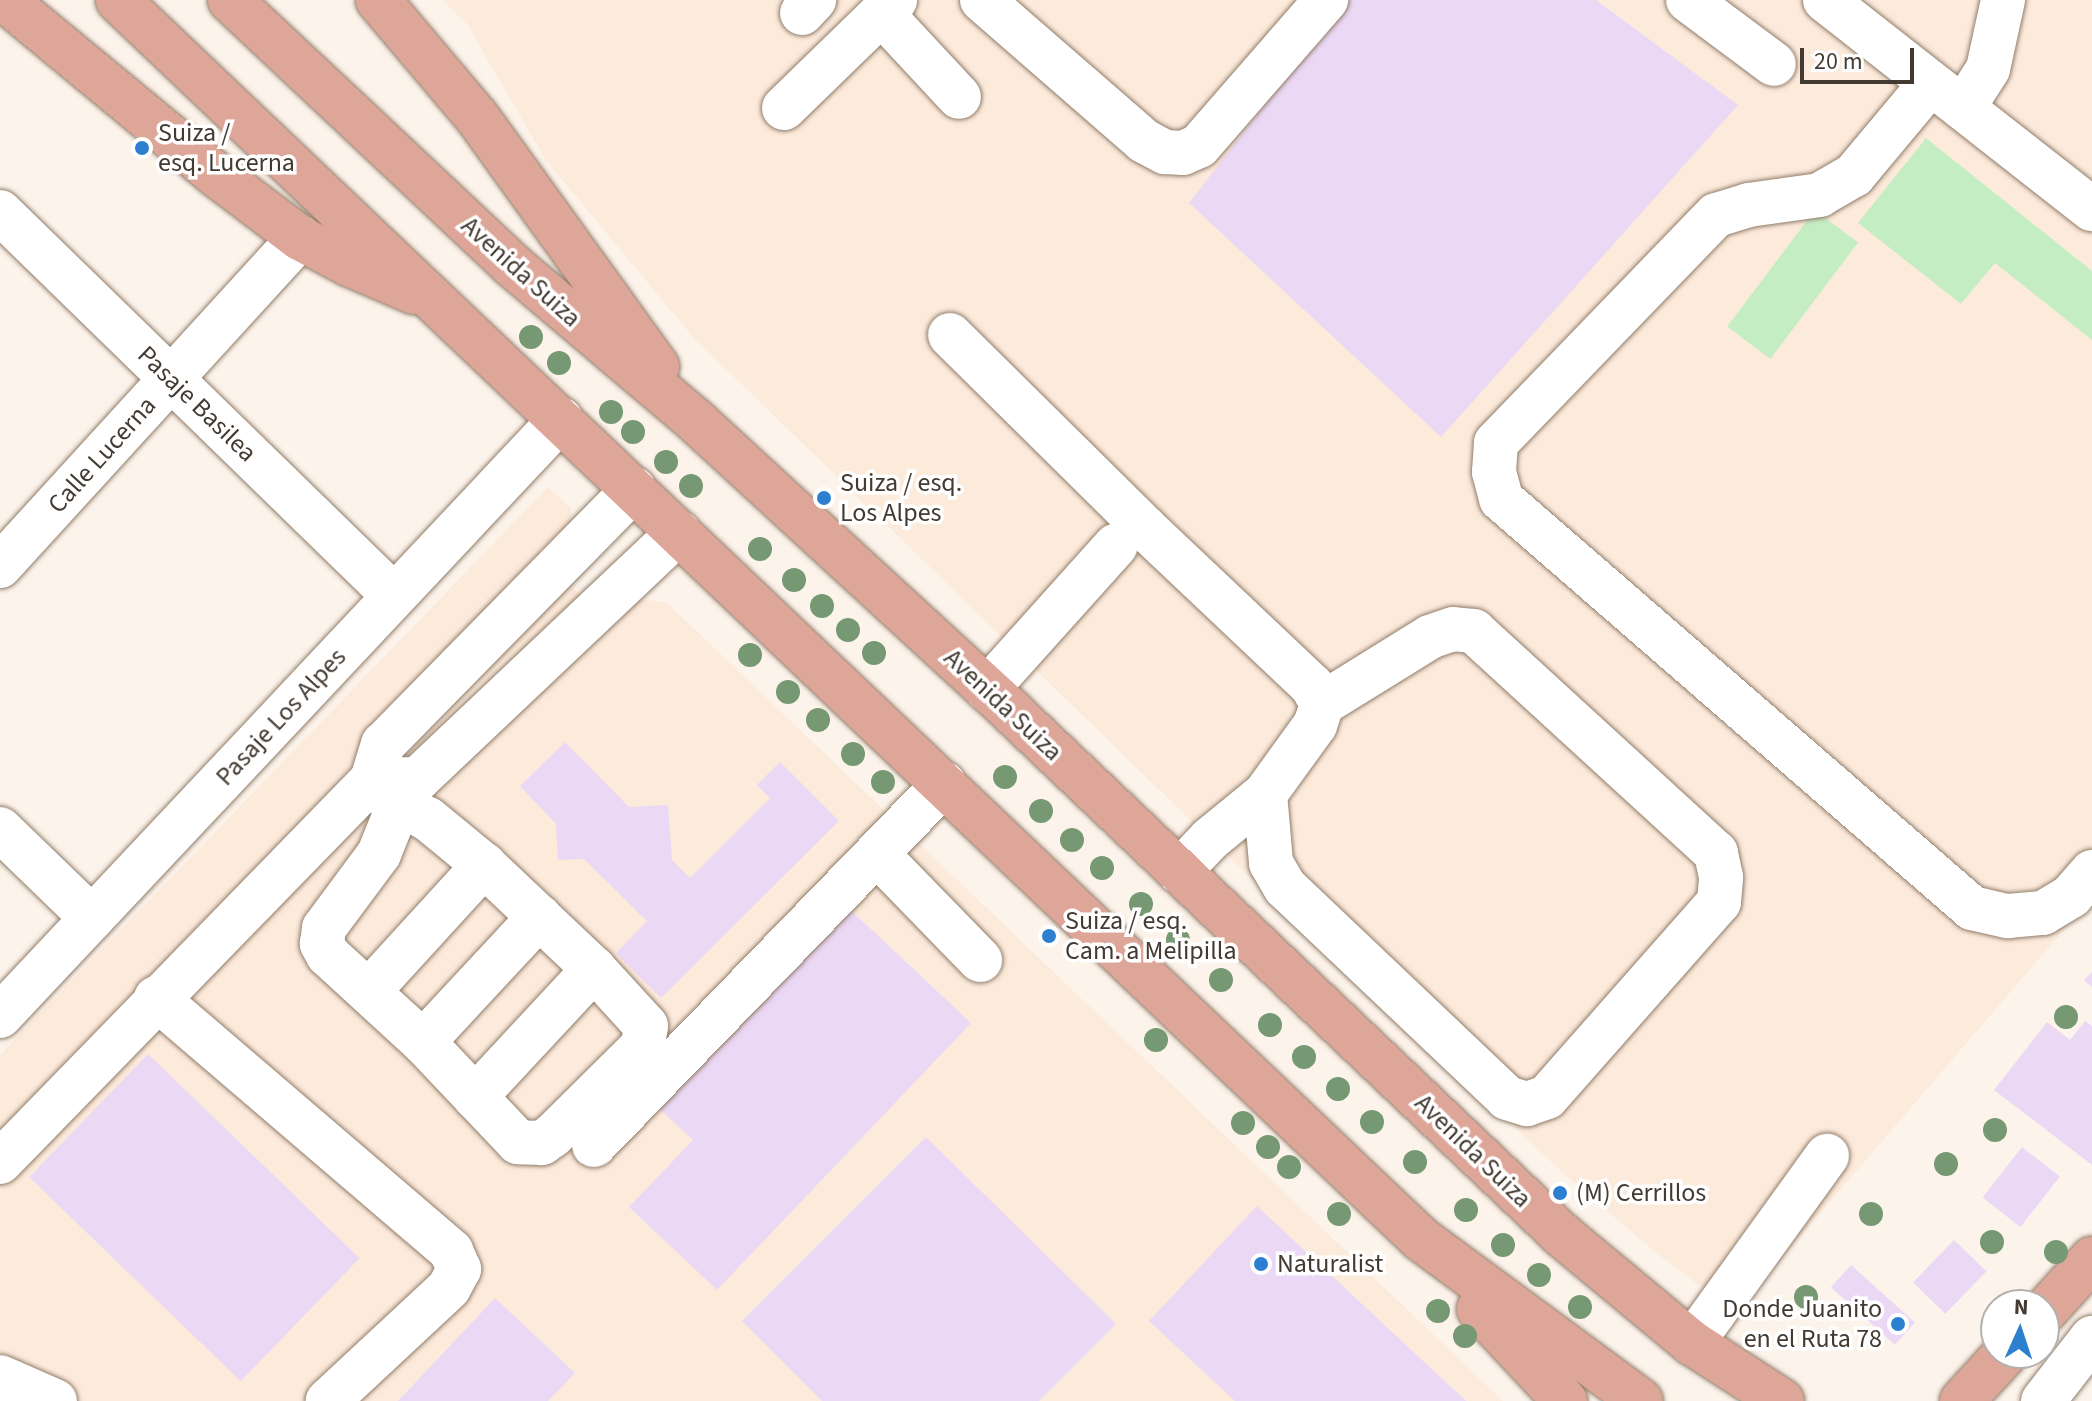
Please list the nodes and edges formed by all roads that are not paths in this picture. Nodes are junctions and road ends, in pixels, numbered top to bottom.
1 (5, 0) edge
2 (118, 0) edge
3 (230, 0) edge
4 (378, 0) edge
5 (982, 0) edge
6 (1326, 0) edge
7 (1688, 0) edge
8 (1825, 0) edge
9 (1997, 6) edge
10 (889, 7) edge
11 (1774, 64) dead end
12 (1947, 96) junction
13 (959, 97) dead end
14 (784, 108) dead end
15 (2092, 209) edge
16 (0, 212) edge
17 (300, 238) junction
18 (439, 302) junction
19 (950, 335) dead end
20 (171, 379) junction
21 (561, 419) junction
22 (698, 423) junction
23 (634, 489) junction
24 (679, 532) junction
25 (1116, 545) dead end
26 (5, 550) edge
27 (394, 596) junction
28 (987, 689) junction
29 (1322, 704) junction
30 (944, 784) junction
31 (384, 794) junction
32 (1265, 794) junction
33 (0, 829) edge
34 (877, 854) junction
35 (484, 865) junction
36 (1179, 872) junction
37 (2092, 872) edge
38 (539, 917) junction
39 (92, 918) junction
40 (980, 960) dead end
41 (594, 969) junction
42 (369, 991) junction
43 (156, 998) junction
44 (0, 1016) edge
45 (423, 1042) junction
46 (475, 1097) junction
47 (594, 1145) dead end
48 (1827, 1156) dead end
49 (0, 1162) edge
50 (1421, 1239) junction
51 (2092, 1259) edge
52 (2060, 1294) edge
53 (2092, 1338) edge
54 (1692, 1343) junction
55 (1991, 1369) edge
56 (0, 1377) edge
57 (55, 1401) edge
58 (328, 1401) edge
59 (1565, 1401) edge
60 (1641, 1401) edge
61 (1782, 1401) edge
62 (1962, 1401) edge
63 (2043, 1401) edge

1 - 17 main road
2 - 18 main road
3 - 22 main road, Avenida Suiza
4 - 22 main road
5 - 6 street
7 - 11 street
8 - 12 street
9 - 12 street
10 - 13 street
10 - 14 street
12 - 15 street
12 - 37 street
16 - 20 street, Pasaje Basilea
17 - 18 main road
17 - 20 street, Calle Lucerna
18 - 21 main road
19 - 29 street
20 - 26 street, Calle Lucerna
20 - 27 street, Pasaje Basilea
21 - 23 main road
21 - 27 street, Pasaje Los Alpes
22 - 28 main road, Avenida Suiza
23 - 24 main road
23 - 31 street
24 - 30 main road
24 - 31 street
25 - 28 street
27 - 39 street, Pasaje Los Alpes
28 - 36 main road, Avenida Suiza
29 - 32 street
29 - 32 street
30 - 34 street
30 - 50 main road
31 - 35 street
31 - 42 street
31 - 43 street
32 - 36 street
33 - 39 street
34 - 40 street
34 - 47 street
35 - 38 street
35 - 42 street
36 - 54 main road, Avenida Suiza
38 - 41 street
38 - 45 street
39 - 44 street, Pasaje Los Alpes
41 - 46 street
41 - 46 street
42 - 45 street
43 - 49 street
43 - 58 street
45 - 46 street
48 - 54 street
50 - 59 main road
50 - 60 main road
51 - 52 main road
53 - 63 street
54 - 61 main road, Avenida Suiza
55 - 62 main road
56 - 57 street

